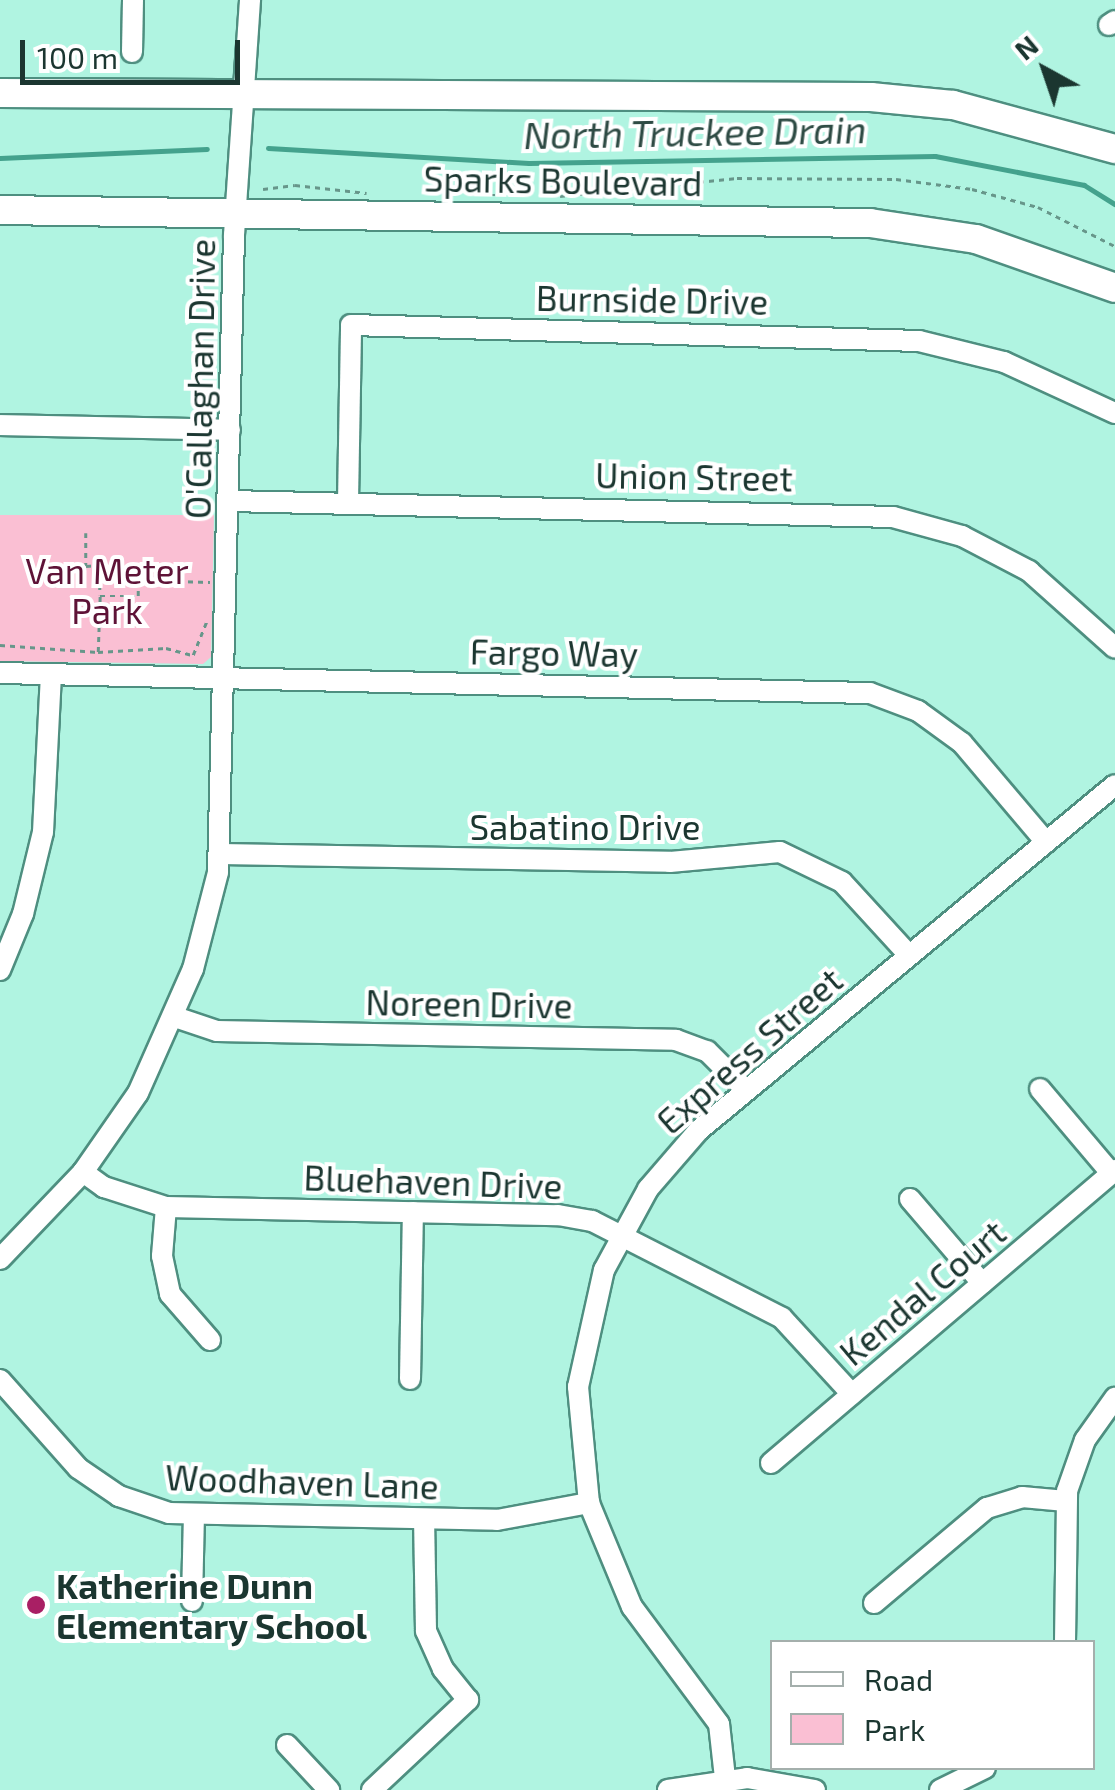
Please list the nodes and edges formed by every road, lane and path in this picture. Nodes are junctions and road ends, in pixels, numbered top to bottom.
1 (133, 0) edge
2 (250, 0) edge
3 (132, 52) dead end
4 (0, 94) edge
5 (242, 96) junction
6 (1115, 149) edge
7 (263, 189) dead end
8 (379, 195) dead end
9 (469, 195) dead end
10 (534, 196) dead end
11 (550, 196) dead end
12 (0, 210) edge
13 (236, 214) junction
14 (1115, 246) edge
15 (1115, 288) edge
16 (1115, 413) edge
17 (0, 425) edge
18 (230, 430) junction
19 (230, 501) junction
20 (348, 502) junction
21 (86, 533) dead end
22 (138, 564) dead end
23 (138, 580) junction
24 (211, 582) dead end
25 (100, 596) junction
26 (211, 615) dead end
27 (0, 645) edge
28 (1115, 648) edge
29 (98, 652) junction
30 (98, 661) dead end
31 (0, 673) edge
32 (51, 674) junction
33 (226, 679) junction
34 (1115, 785) edge
35 (1046, 842) junction
36 (221, 854) junction
37 (909, 955) junction
38 (0, 970) edge
39 (175, 1017) junction
40 (1040, 1089) dead end
41 (746, 1090) junction
42 (83, 1172) junction
43 (1113, 1172) edge
44 (910, 1199) dead end
45 (166, 1207) junction
46 (413, 1212) junction
47 (620, 1235) junction
48 (0, 1260) edge
49 (982, 1283) junction
50 (210, 1340) dead end
51 (410, 1379) dead end
52 (0, 1380) edge
53 (852, 1394) junction
54 (1115, 1398) edge
55 (771, 1463) dead end
56 (589, 1502) junction
57 (1066, 1502) junction
58 (194, 1515) junction
59 (424, 1519) junction
60 (192, 1601) dead end
61 (874, 1603) dead end
62 (1065, 1640) edge
63 (287, 1746) dead end
64 (981, 1770) edge
65 (725, 1778) junction
66 (329, 1790) edge
67 (372, 1790) edge
68 (668, 1790) edge
69 (815, 1790) edge
70 (940, 1790) edge

1 - 3 street
2 - 5 street, O'Callaghan Drive
4 - 5 main road
5 - 6 main road
5 - 13 street, O'Callaghan Drive
7 - 8 path
9 - 10 path
11 - 14 path
12 - 13 main road, Sparks Boulevard
13 - 15 main road, Sparks Boulevard
13 - 18 street, O'Callaghan Drive
16 - 20 street, Burnside Drive
17 - 18 street
18 - 19 street, O'Callaghan Drive
19 - 20 street, Union Street
19 - 33 street, O'Callaghan Drive
20 - 28 street, Union Street
21 - 25 path
22 - 23 path
23 - 24 path
23 - 25 path
25 - 29 path
26 - 29 path
27 - 29 path
29 - 30 path
31 - 32 street, Fargo Way
32 - 33 street, Fargo Way
32 - 38 street
33 - 35 street, Fargo Way
33 - 36 street, O'Callaghan Drive
34 - 35 street, Express Street
35 - 37 street, Express Street
36 - 37 street, Sabatino Drive
36 - 39 street, O'Callaghan Drive
37 - 41 street, Express Street
39 - 41 street, Noreen Drive
39 - 42 street, O'Callaghan Drive
40 - 43 street
41 - 47 street, Express Street
42 - 45 street, Bluehaven Drive
42 - 48 street, O'Callaghan Drive
43 - 49 street, Kendal Court
44 - 49 street
45 - 46 street, Bluehaven Drive
45 - 50 street
46 - 47 street, Bluehaven Drive
46 - 51 street
47 - 53 street, Bluehaven Drive
47 - 56 street, Express Street
49 - 53 street, Kendal Court
52 - 58 street, Woodhaven Lane
53 - 55 street, Kendal Court
54 - 57 street
56 - 59 street, Woodhaven Lane
56 - 65 street, Express Street
57 - 61 street
57 - 62 street
58 - 59 street, Woodhaven Lane
58 - 60 street
59 - 67 street
63 - 66 street
64 - 70 street
65 - 68 street
65 - 69 street

